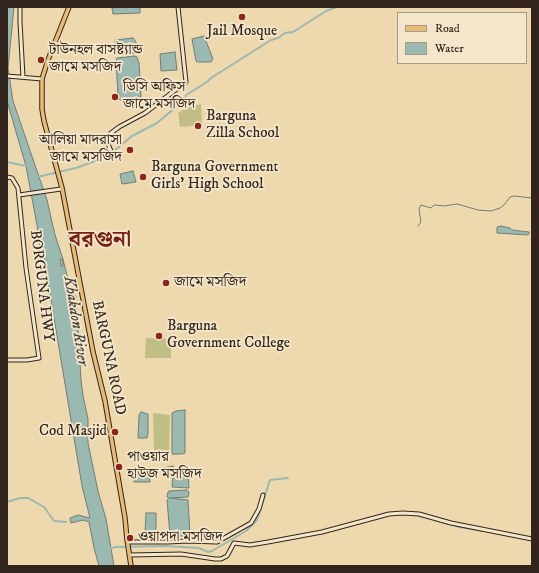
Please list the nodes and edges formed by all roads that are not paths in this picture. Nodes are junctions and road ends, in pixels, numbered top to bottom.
1 (20, 7) edge
2 (69, 7) edge
3 (178, 7) edge
4 (7, 76) edge
5 (23, 77) junction
6 (42, 79) junction
7 (111, 151) dead end
8 (7, 177) edge
9 (60, 180) junction
10 (61, 189) junction
11 (19, 195) junction
12 (7, 360) edge
13 (263, 495) dead end
14 (229, 535) junction
15 (532, 539) edge
16 (128, 542) junction
17 (234, 543) junction
18 (130, 554) junction
19 (131, 566) edge

1 - 5 street
2 - 6 main road, BARGUNA ROAD
3 - 7 street
4 - 5 street
5 - 6 street
6 - 9 main road, BARGUNA ROAD
8 - 11 street
9 - 10 main road, BARGUNA ROAD
9 - 16 main road, BARGUNA ROAD
10 - 11 street
10 - 16 main road, BARGUNA ROAD
11 - 12 street, BORGUNA HWY
13 - 14 street
14 - 16 street
14 - 17 street
15 - 17 street
16 - 18 main road, BARGUNA ROAD
17 - 18 street
18 - 19 main road, BARGUNA ROAD

